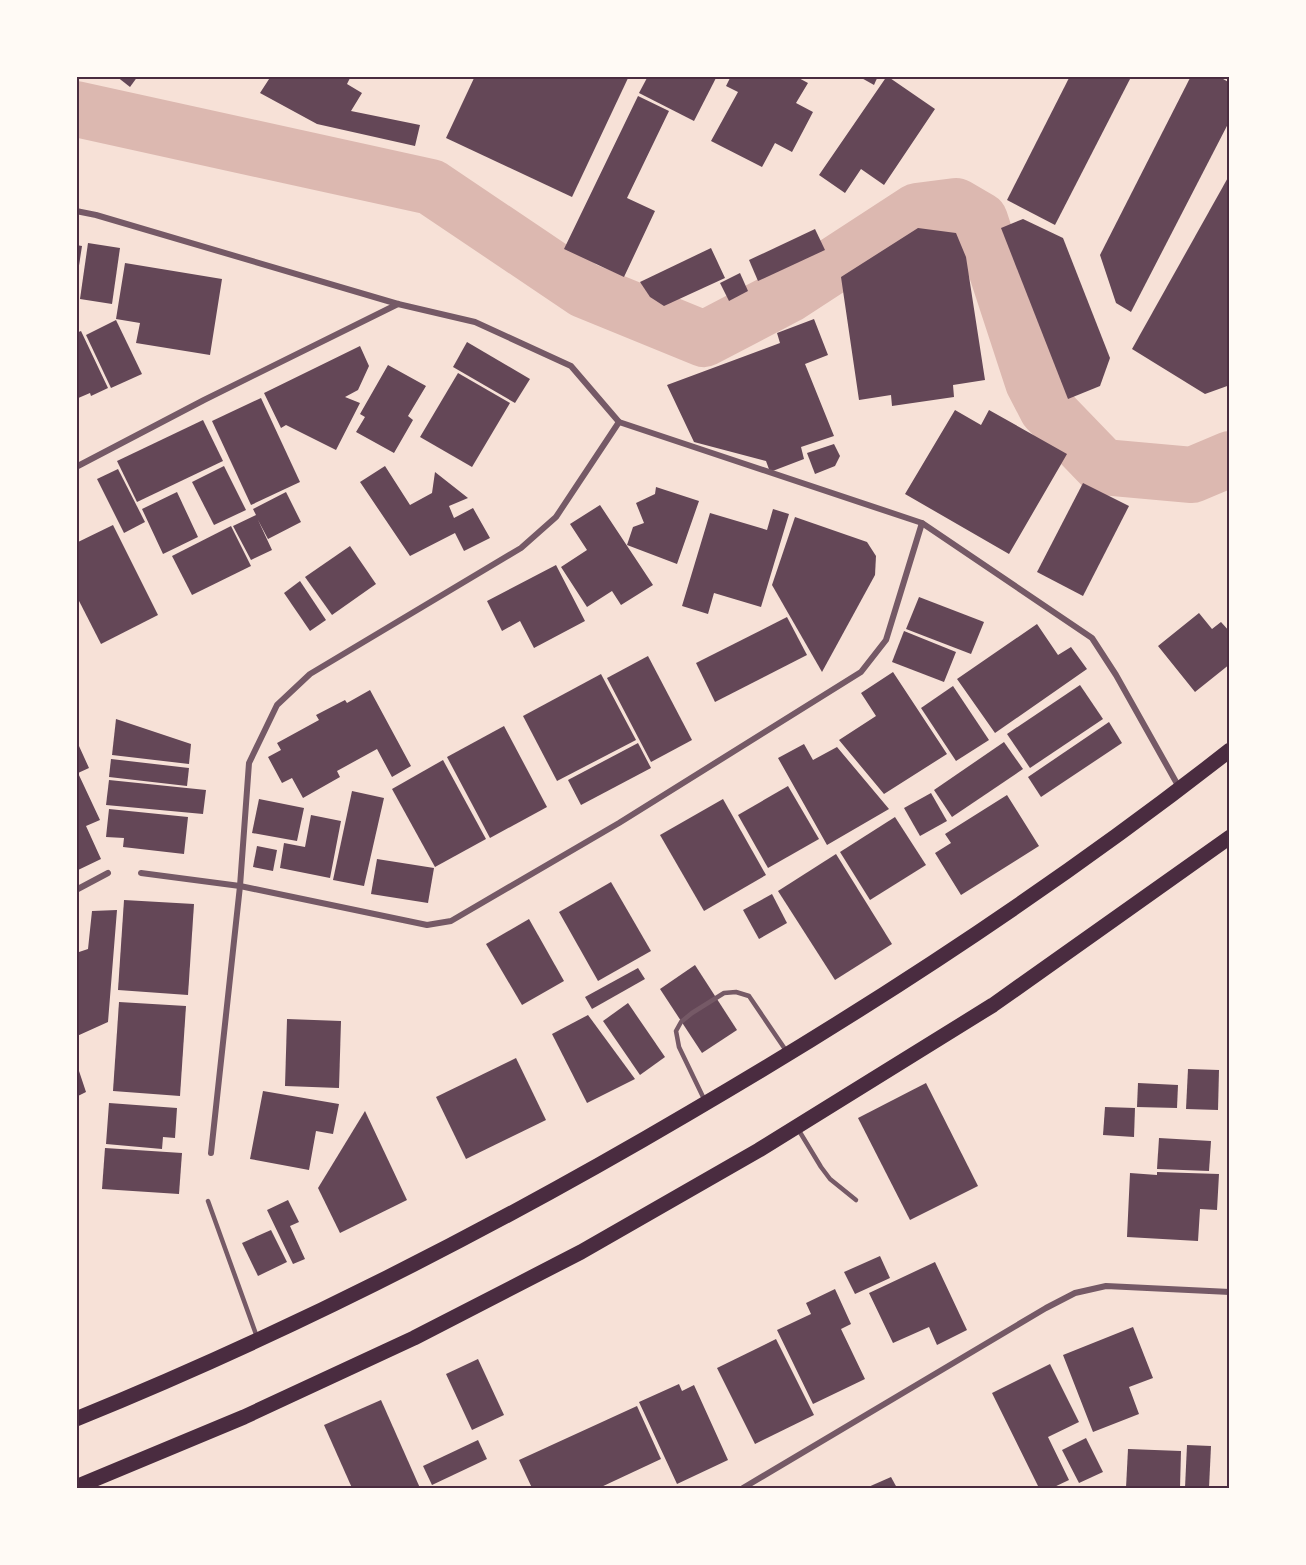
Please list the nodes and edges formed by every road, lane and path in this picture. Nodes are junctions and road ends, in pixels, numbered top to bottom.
1 (76, 211) edge
2 (398, 304) junction
3 (619, 422) junction
4 (76, 467) edge
5 (922, 523) junction
6 (1230, 750) edge
7 (1180, 789) junction
8 (1230, 837) edge
9 (108, 873) dead end
10 (141, 873) dead end
11 (240, 886) junction
12 (76, 890) edge
13 (789, 1055) junction
14 (706, 1103) junction
15 (797, 1126) junction
16 (211, 1153) dead end
17 (856, 1200) dead end
18 (208, 1201) dead end
19 (1230, 1292) edge
20 (258, 1339) junction
21 (76, 1419) edge
22 (76, 1487) edge
23 (743, 1488) edge

1 - 2 street
2 - 3 street
2 - 4 street
3 - 5 street
3 - 11 street
5 - 7 street
5 - 11 street
6 - 7 main road
7 - 13 main road
8 - 15 main road
9 - 12 street
10 - 11 street
11 - 16 street
13 - 14 main road
13 - 14 lane
14 - 20 main road
15 - 17 lane
15 - 22 main road
18 - 20 lane
19 - 23 street
20 - 21 main road

